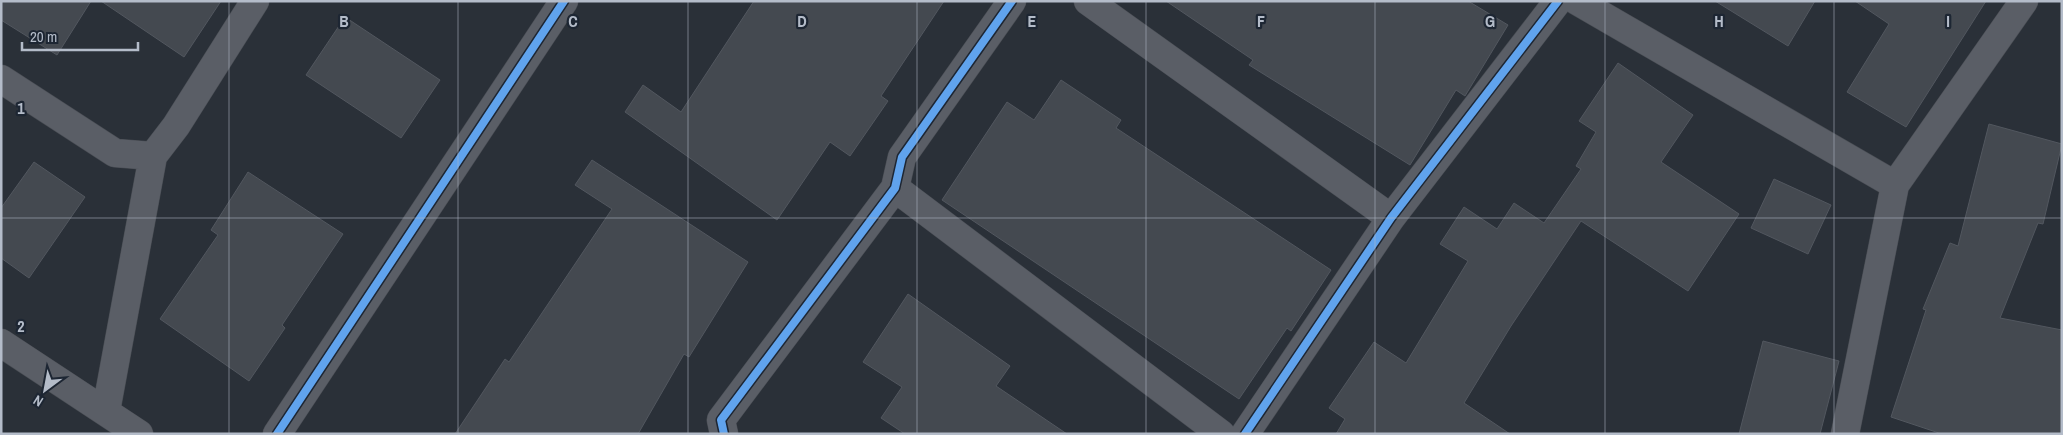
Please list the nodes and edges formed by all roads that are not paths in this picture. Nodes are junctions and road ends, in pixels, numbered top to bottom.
1 (255, 1) edge
2 (564, 1) edge
3 (1012, 1) edge
4 (1088, 1) edge
5 (1558, 1) edge
6 (1577, 1) edge
7 (2024, 1) edge
8 (1, 79) edge
9 (152, 156) junction
10 (1895, 185) junction
11 (895, 188) junction
12 (1392, 218) junction
13 (1, 343) edge
14 (106, 412) junction
15 (138, 434) edge
16 (277, 434) edge
17 (724, 434) edge
18 (1221, 434) edge
19 (1246, 434) edge
20 (1845, 434) edge

1 - 9 street
2 - 16 street
3 - 11 street
4 - 12 street
5 - 12 street
6 - 10 street
7 - 10 street
8 - 9 street
9 - 14 street
10 - 20 street
11 - 17 street
11 - 18 street
12 - 19 street
13 - 14 street
14 - 15 street

